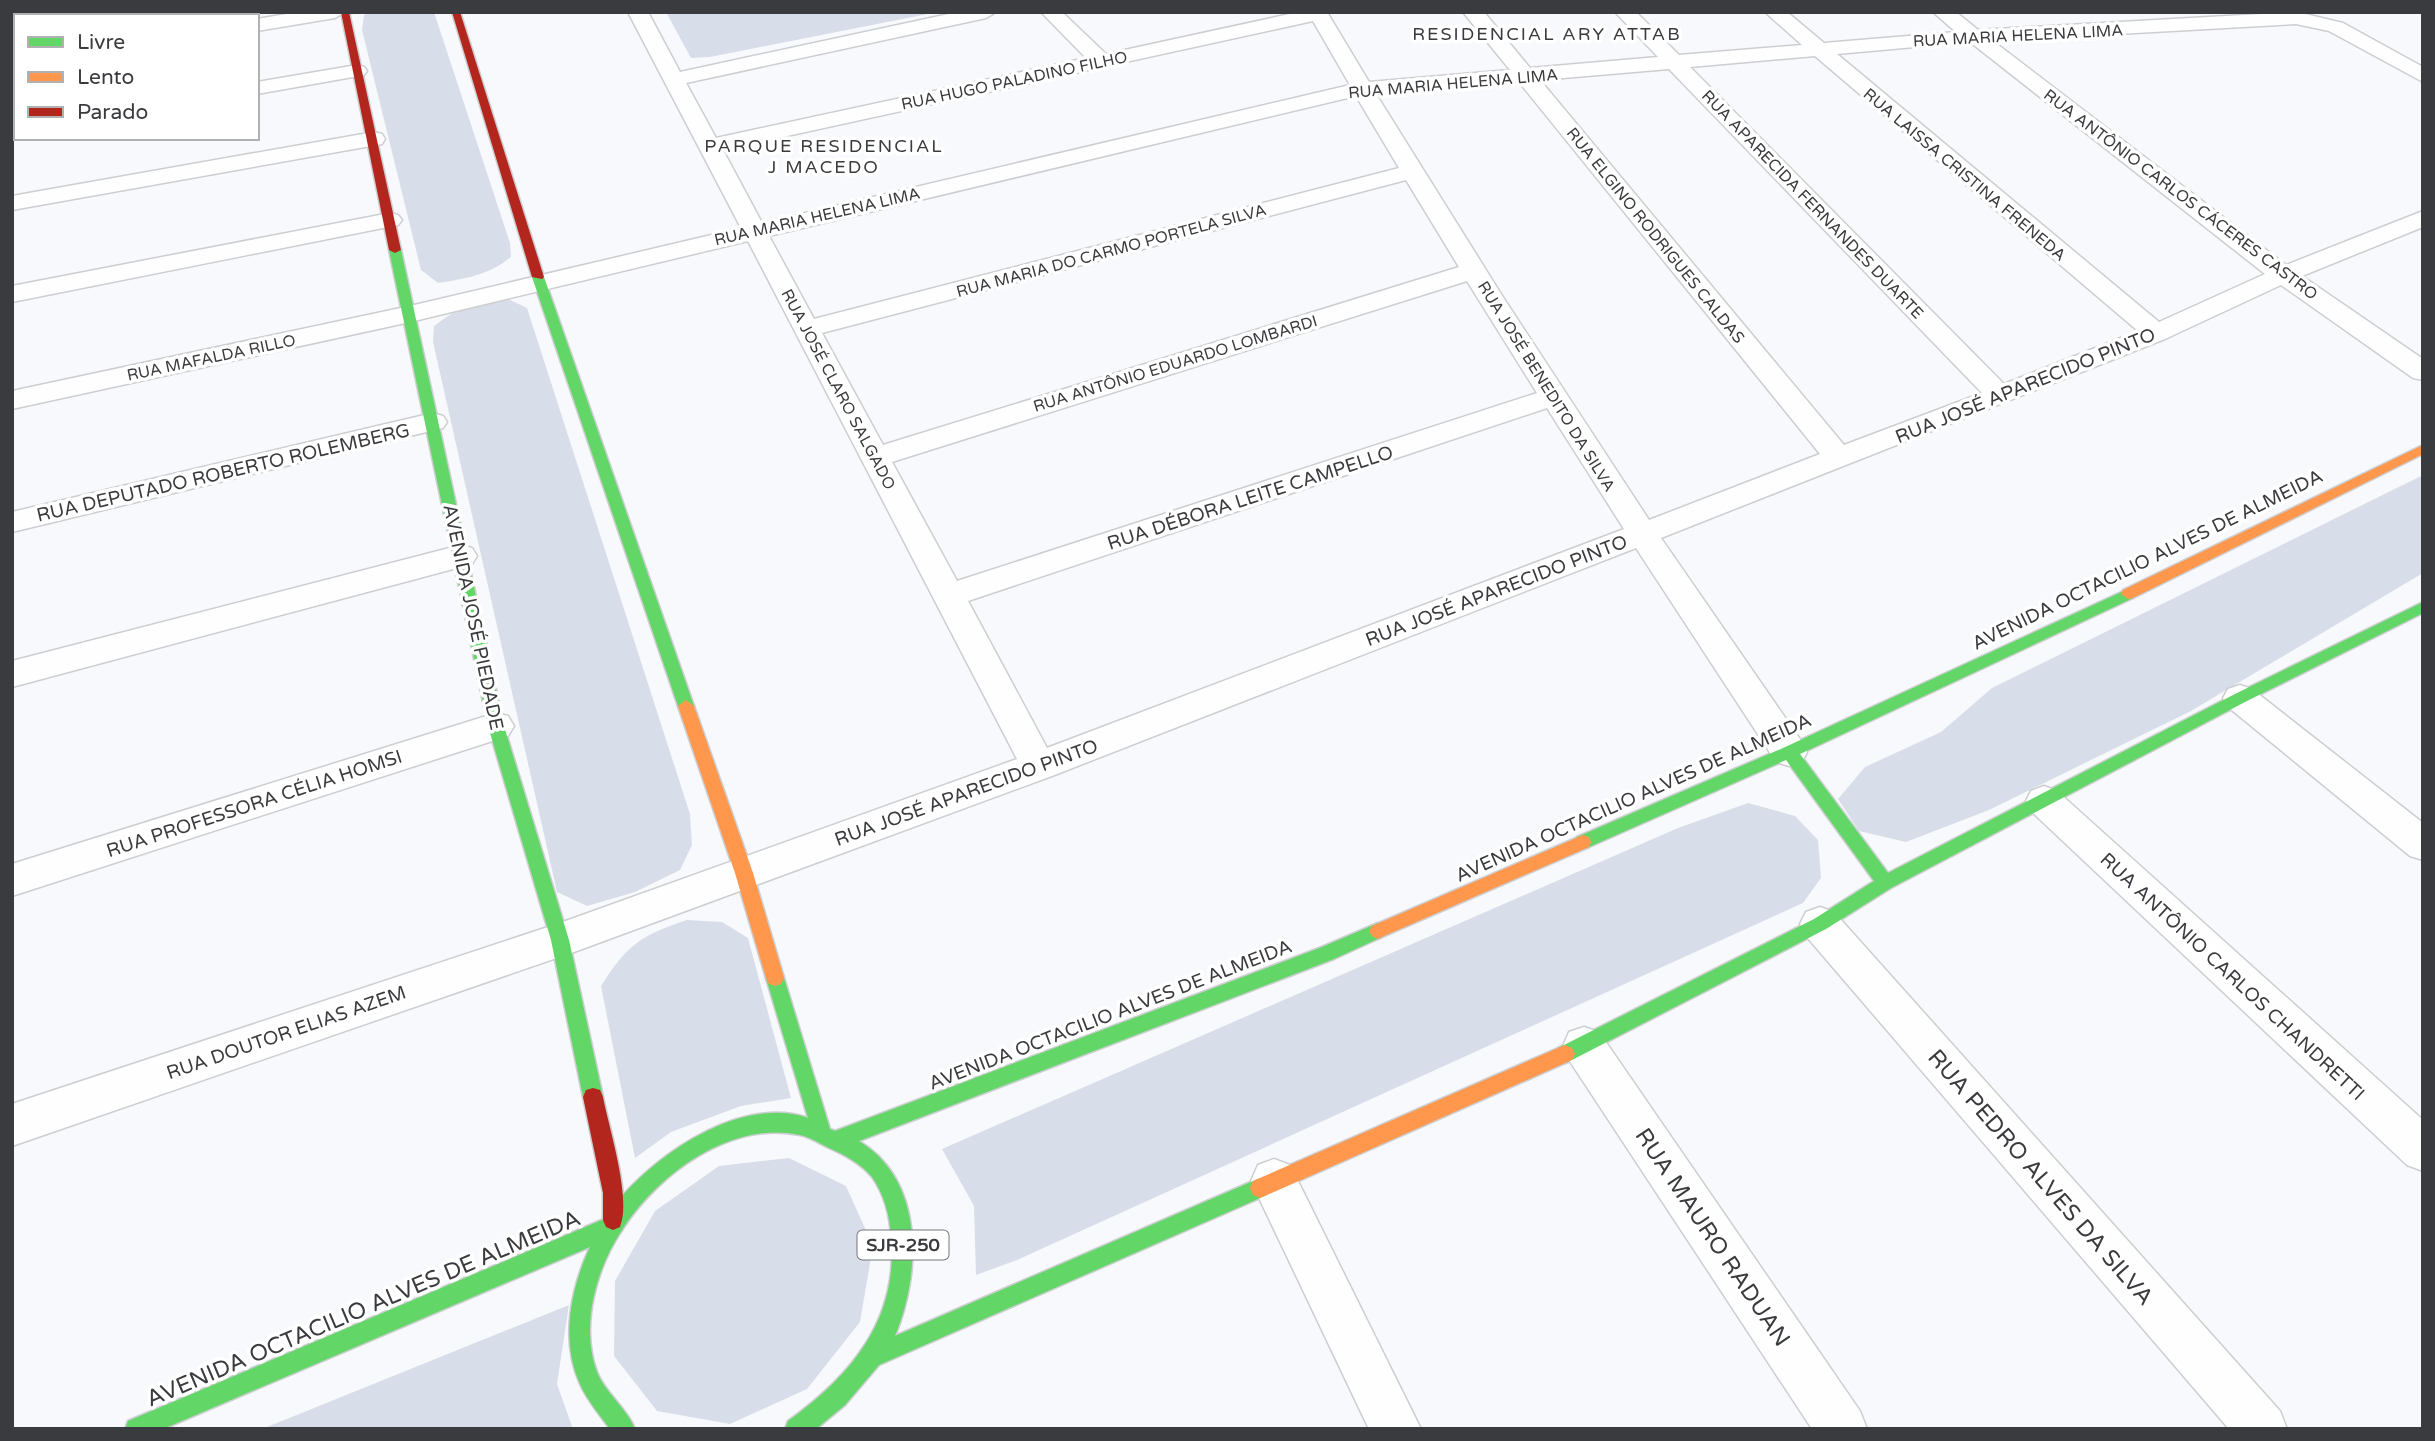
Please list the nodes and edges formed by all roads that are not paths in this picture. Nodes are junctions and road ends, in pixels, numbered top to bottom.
1 (335, 12) edge
2 (345, 12) edge
3 (456, 12) edge
4 (638, 12) edge
5 (986, 12) edge
6 (1051, 12) edge
7 (1474, 12) edge
8 (1625, 12) edge
9 (1775, 12) edge
10 (1943, 12) edge
11 (2070, 12) edge
12 (1317, 13) edge
13 (259, 25) edge
14 (2095, 30) junction
15 (1974, 36) junction
16 (1815, 49) junction
17 (1101, 61) junction
18 (1674, 61) junction
19 (357, 71) junction
20 (1526, 76) junction
21 (2423, 76) edge
22 (676, 79) junction
23 (259, 88) edge
24 (1360, 89) junction
25 (374, 139) junction
26 (711, 146) junction
27 (1414, 171) junction
28 (12, 203) edge
29 (2423, 218) edge
30 (390, 220) junction
31 (756, 231) junction
32 (1475, 270) junction
33 (2283, 275) junction
34 (540, 283) junction
35 (12, 294) edge
36 (410, 314) junction
37 (807, 329) junction
38 (2156, 333) junction
39 (2423, 372) edge
40 (2000, 396) junction
41 (1553, 397) junction
42 (12, 400) edge
43 (433, 422) junction
44 (2423, 449) edge
45 (874, 457) junction
46 (1839, 458) junction
47 (12, 522) edge
48 (1641, 534) junction
49 (461, 556) junction
50 (948, 596) junction
51 (2419, 613) edge
52 (12, 674) edge
53 (2240, 698) junction
54 (496, 726) junction
55 (1790, 752) junction
56 (1038, 766) junction
57 (2044, 801) junction
58 (2423, 845) edge
59 (744, 873) junction
60 (12, 880) edge
61 (1885, 883) junction
62 (1820, 925) junction
63 (560, 940) junction
64 (1584, 1046) junction
65 (12, 1125) edge
66 (821, 1130) junction
67 (841, 1138) junction
68 (2423, 1150) edge
69 (1274, 1181) junction
70 (610, 1224) junction
71 (872, 1357) junction
72 (824, 1420) edge
73 (136, 1429) edge
74 (624, 1429) edge
75 (1396, 1429) edge
76 (1842, 1429) edge
77 (2262, 1429) edge

1 - 13 street
2 - 19 main road, AVENIDA JOSÉ PIEDADE
3 - 34 main road
4 - 22 street, RUA JOSÉ CLARO SALGADO
5 - 22 street
6 - 17 street
7 - 20 street, RUA ELGINO RODRIGUES CALDAS
8 - 18 street, RUA APARECIDA FERNANDES DUARTE
9 - 16 street, RUA LAISSA CRISTINA FRENEDA
10 - 15 street, RUA ANTÔNIO CARLOS CÁCERES CASTRO
11 - 14 street
12 - 17 street, RUA HUGO PALADINO FILHO
12 - 24 street, RUA JOSÉ BENEDITO DA SILVA
14 - 15 street, RUA MARIA HELENA LIMA
14 - 21 street, RUA MARIA HELENA LIMA
15 - 16 street, RUA MARIA HELENA LIMA
15 - 33 street, RUA ANTÔNIO CARLOS CÁCERES CASTRO
16 - 18 street, RUA MARIA HELENA LIMA
16 - 38 street, RUA LAISSA CRISTINA FRENEDA
17 - 26 street, RUA HUGO PALADINO FILHO
18 - 20 street, RUA MARIA HELENA LIMA
18 - 40 street, RUA APARECIDA FERNANDES DUARTE
19 - 23 street
19 - 25 main road, AVENIDA JOSÉ PIEDADE
20 - 24 street, RUA MARIA HELENA LIMA
20 - 46 street, RUA ELGINO RODRIGUES CALDAS
22 - 26 street, RUA JOSÉ CLARO SALGADO
24 - 27 street, RUA JOSÉ BENEDITO DA SILVA
24 - 31 street, RUA MARIA HELENA LIMA
25 - 28 street
25 - 30 main road, AVENIDA JOSÉ PIEDADE
26 - 31 street, RUA JOSÉ CLARO SALGADO
27 - 32 street, RUA JOSÉ BENEDITO DA SILVA
27 - 37 street, RUA MARIA DO CARMO PORTELA SILVA
29 - 33 street, RUA JOSÉ APARECIDO PINTO
30 - 35 street
30 - 36 main road, AVENIDA JOSÉ PIEDADE
31 - 34 street, RUA MARIA HELENA LIMA
31 - 37 street, RUA JOSÉ CLARO SALGADO
32 - 41 street, RUA JOSÉ BENEDITO DA SILVA
32 - 45 street, RUA ANTÔNIO EDUARDO LOMBARDI
33 - 38 street, RUA JOSÉ APARECIDO PINTO
33 - 39 street, RUA ANTÔNIO CARLOS CÁCERES CASTRO
34 - 36 street, RUA MARIA HELENA LIMA
34 - 59 main road
36 - 42 street, RUA MAFALDA RILLO
36 - 43 main road, AVENIDA JOSÉ PIEDADE
37 - 45 street, RUA JOSÉ CLARO SALGADO
38 - 40 street, RUA JOSÉ APARECIDO PINTO
40 - 46 street, RUA JOSÉ APARECIDO PINTO
41 - 48 street, RUA JOSÉ BENEDITO DA SILVA
41 - 50 street, RUA DÉBORA LEITE CAMPELLO
43 - 47 street, RUA DEPUTADO ROBERTO ROLEMBERG
43 - 49 main road, AVENIDA JOSÉ PIEDADE
44 - 55 main road, AVENIDA OCTACILIO ALVES DE ALMEIDA
45 - 50 street, RUA JOSÉ CLARO SALGADO
46 - 48 street, RUA JOSÉ APARECIDO PINTO
48 - 55 street, RUA JOSÉ BENEDITO DA SILVA
48 - 56 street, RUA JOSÉ APARECIDO PINTO
49 - 52 street
49 - 54 main road, AVENIDA JOSÉ PIEDADE
50 - 56 street, RUA JOSÉ CLARO SALGADO
51 - 53 main road
53 - 57 main road
53 - 58 street
54 - 60 street, RUA PROFESSORA CÉLIA HOMSI
54 - 63 main road, AVENIDA JOSÉ PIEDADE
55 - 61 main road
55 - 67 main road, AVENIDA OCTACILIO ALVES DE ALMEIDA
56 - 59 street, RUA JOSÉ APARECIDO PINTO
57 - 61 main road
57 - 68 street, RUA ANTÔNIO CARLOS CHANDRETTI
59 - 63 street, RUA JOSÉ APARECIDO PINTO
59 - 66 main road
61 - 62 main road
62 - 64 main road
62 - 77 street, RUA PEDRO ALVES DA SILVA
63 - 65 street, RUA DOUTOR ELIAS AZEM
63 - 70 main road, AVENIDA JOSÉ PIEDADE
64 - 69 main road
64 - 76 street, RUA MAURO RADUAN
66 - 67 main road, SJR-250
66 - 70 main road, SJR-250
67 - 71 main road, SJR-250
69 - 71 main road
69 - 75 street
70 - 73 main road, AVENIDA OCTACILIO ALVES DE ALMEIDA
70 - 74 main road, SJR-250
71 - 72 main road, SJR-250

